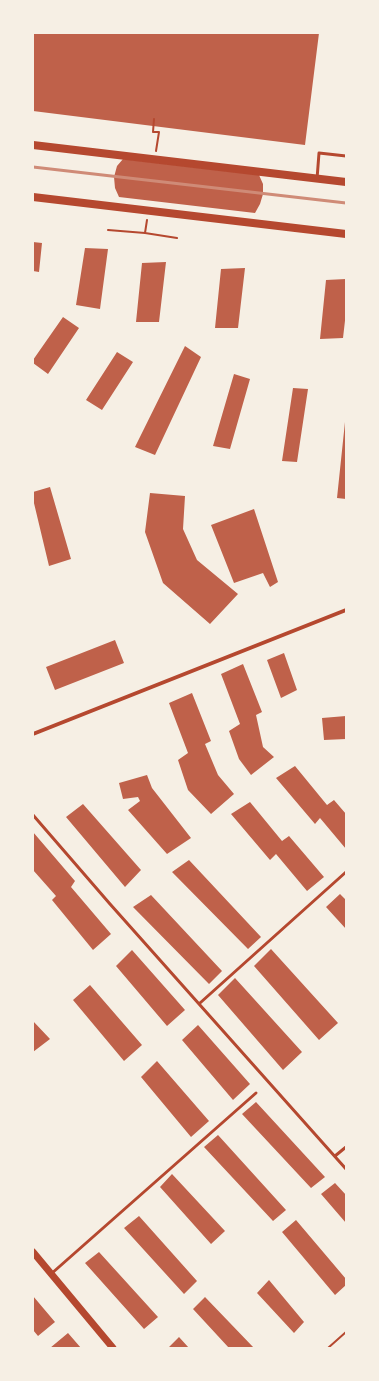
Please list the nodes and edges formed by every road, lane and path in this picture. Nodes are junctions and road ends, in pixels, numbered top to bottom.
1 (154, 119) dead end
2 (33, 146) edge
3 (155, 155) dead end
4 (346, 156) edge
5 (317, 178) junction
6 (346, 182) edge
7 (33, 197) edge
8 (108, 230) dead end
9 (346, 234) edge
10 (178, 238) dead end
11 (346, 610) edge
12 (33, 734) edge
13 (33, 815) edge
14 (346, 872) edge
15 (200, 1003) junction
16 (256, 1093) dead end
17 (346, 1147) edge
18 (335, 1156) junction
19 (346, 1169) edge
20 (33, 1252) edge
21 (51, 1274) junction
22 (346, 1332) edge
23 (113, 1348) edge
24 (328, 1348) edge

1 - 3 path
2 - 5 main road
4 - 5 lane
5 - 6 main road
7 - 9 main road
8 - 10 path
11 - 12 street
13 - 15 lane
14 - 15 lane
15 - 18 lane
16 - 21 lane
17 - 18 lane
18 - 19 lane
20 - 21 street
21 - 23 street
22 - 24 path

